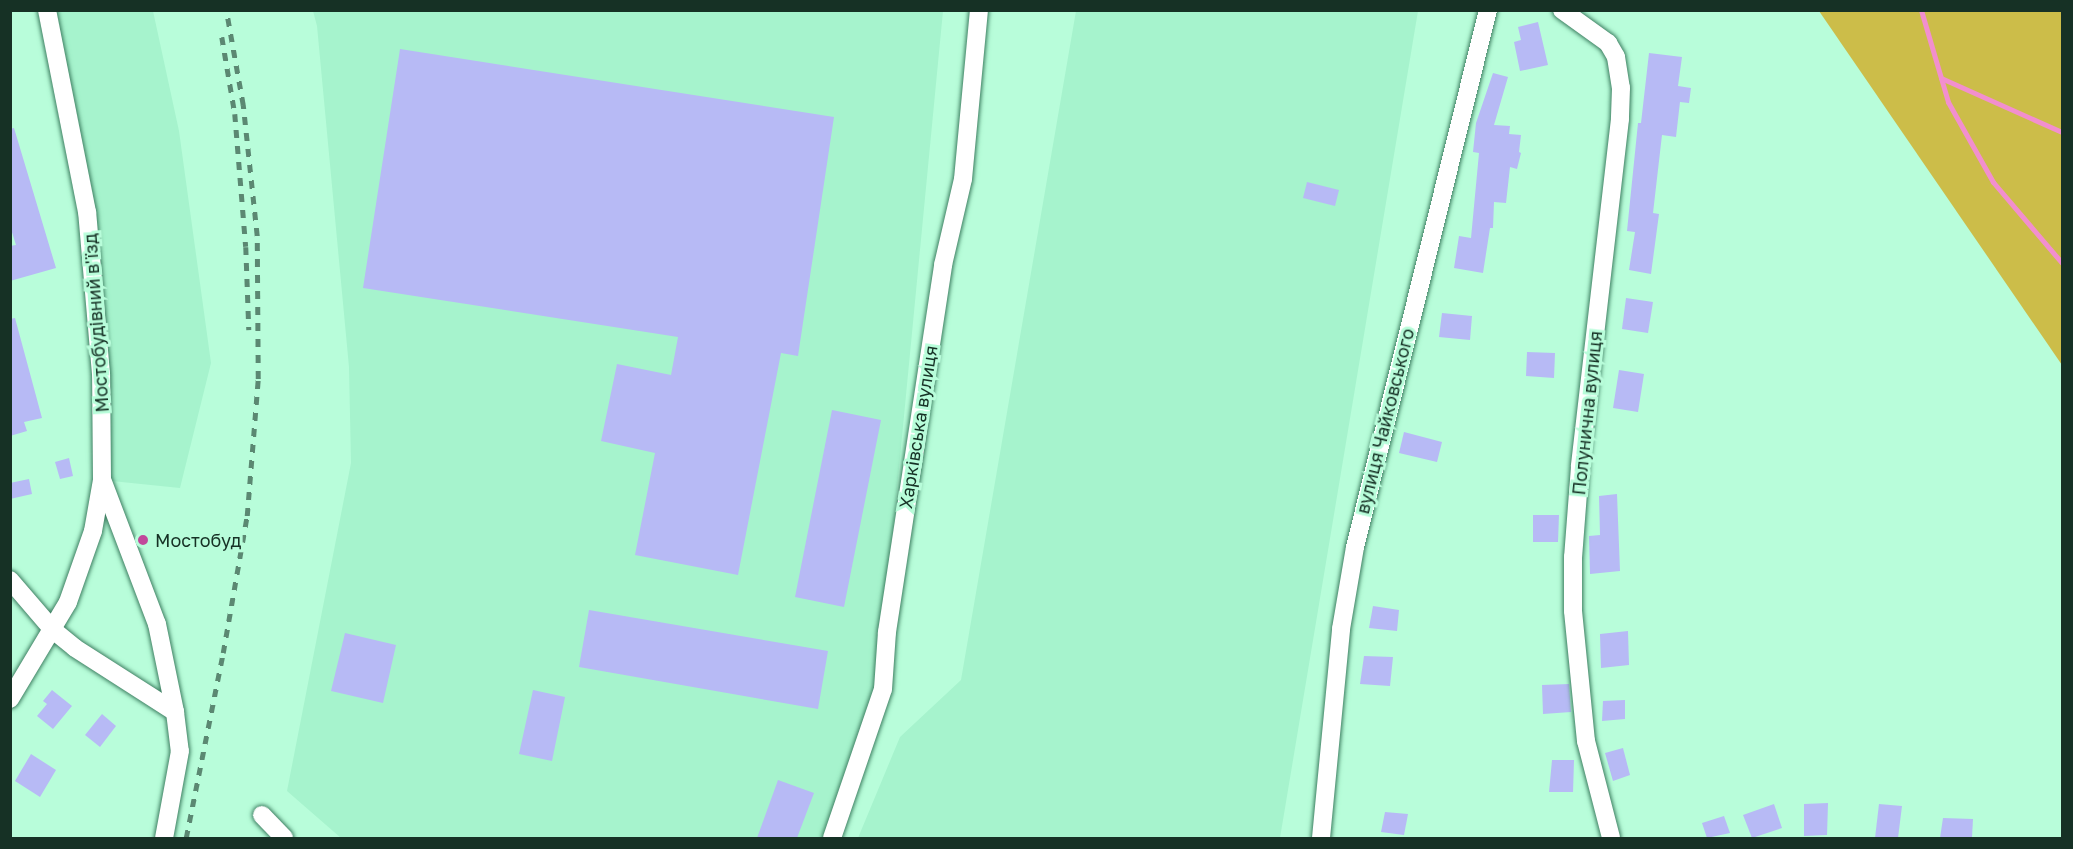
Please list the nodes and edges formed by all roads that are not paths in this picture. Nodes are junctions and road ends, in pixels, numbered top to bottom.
1 (47, 10) edge
2 (1488, 10) edge
3 (1562, 10) edge
4 (981, 14) edge
5 (102, 480) junction
6 (10, 580) edge
7 (53, 630) junction
8 (10, 699) edge
9 (175, 712) junction
10 (262, 814) dead end
11 (164, 838) edge
12 (284, 838) edge
13 (832, 838) edge
14 (1321, 838) edge
15 (1611, 838) edge

1 - 5 street, Мостобудівний в'їзд
2 - 14 street, вулиця Чайковського
3 - 15 street, Полунична вулиця
4 - 13 street, Харківська вулиця
5 - 7 street, Мостобудівний в'їзд
5 - 9 street
6 - 7 street
7 - 8 street, Мостобудівний в'їзд
7 - 9 street
9 - 11 street
10 - 12 street

